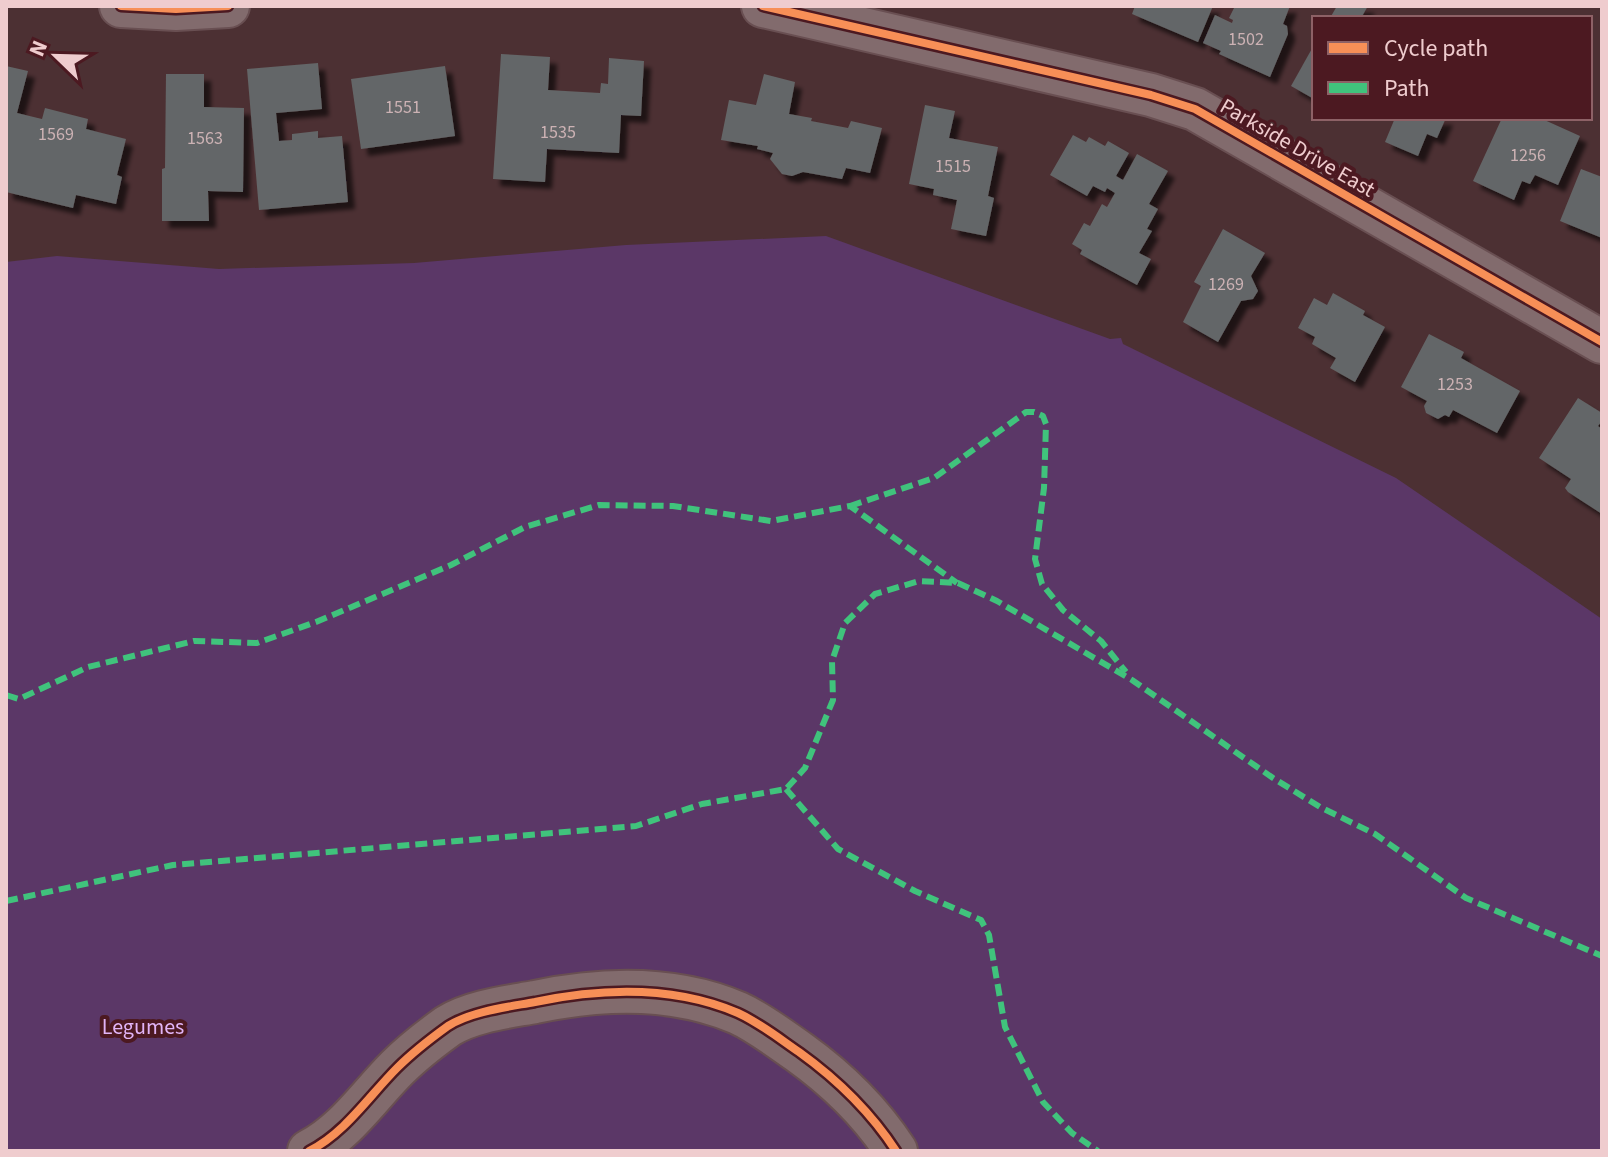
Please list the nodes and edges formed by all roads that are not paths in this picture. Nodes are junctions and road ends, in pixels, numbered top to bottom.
1 (121, 6) edge
2 (228, 6) edge
3 (763, 6) edge
4 (1602, 342) edge
5 (309, 1151) edge
6 (896, 1151) edge

1 - 2 street
3 - 4 street, Parkside Drive East
5 - 6 street

